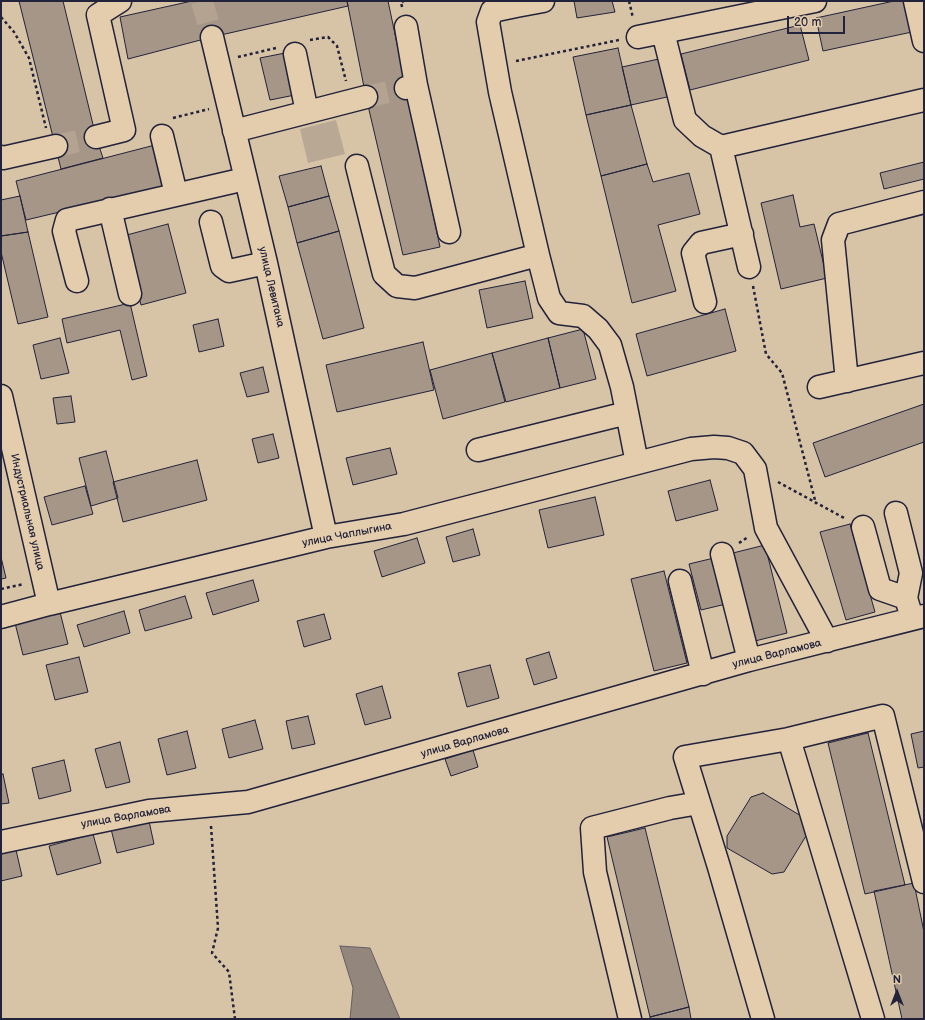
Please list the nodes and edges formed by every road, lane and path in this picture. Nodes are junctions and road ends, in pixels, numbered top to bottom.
1 (120, 1) edge
2 (543, 1) edge
3 (815, 1) edge
4 (914, 1) edge
5 (515, 4) edge
6 (96, 8) edge
7 (1, 17) edge
8 (406, 27) dead end
9 (663, 32) junction
10 (638, 36) joint
11 (212, 38) tunnel mouth
12 (924, 41) edge
13 (261, 52) dead end
14 (295, 54) dead end
15 (234, 57) dead end
16 (496, 65) junction
17 (366, 97) tunnel mouth
18 (924, 100) edge
19 (228, 105) junction
20 (307, 112) junction
21 (166, 127) joint
22 (234, 130) junction
23 (96, 137) tunnel mouth
24 (53, 147) joint
25 (721, 147) junction
26 (1, 157) edge
27 (357, 166) dead end
28 (245, 179) junction
29 (176, 194) junction
30 (924, 202) edge
31 (110, 209) junction
32 (211, 222) dead end
33 (449, 232) dead end
34 (742, 234) junction
35 (538, 255) junction
36 (266, 263) junction
37 (749, 267) joint
38 (77, 282) dead end
39 (130, 294) dead end
40 (705, 302) dead end
41 (924, 363) edge
42 (847, 381) junction
43 (819, 387) dead end
44 (1, 396) edge
45 (628, 413) junction
46 (478, 450) dead end
47 (637, 463) junction
48 (755, 470) junction
49 (816, 504) junction
50 (896, 513) dead end
51 (837, 515) dead end
52 (863, 527) dead end
53 (766, 528) junction
54 (326, 537) junction
55 (722, 554) joint
56 (680, 581) dead end
57 (49, 604) junction
58 (914, 611) edge
59 (1, 617) edge
60 (827, 641) junction
61 (749, 660) junction
62 (703, 674) junction
63 (789, 739) junction
64 (699, 803) junction
65 (210, 806) junction
66 (1, 842) edge
67 (924, 882) edge
68 (235, 1019) edge
69 (630, 1019) edge
70 (763, 1019) edge
71 (873, 1019) edge

1 - 6 street
2 - 5 street
3 - 9 street
4 - 12 street
5 - 16 street
6 - 23 street
7 - 24 path
8 - 33 street
9 - 10 street
9 - 25 street
10 - 16 path
11 - 19 street, улица Левитана
13 - 15 path
14 - 20 street
16 - 35 street
17 - 20 street
18 - 25 street
19 - 21 path
19 - 22 street, улица Левитана
20 - 22 street
21 - 29 street
22 - 28 street, улица Левитана
24 - 26 street
25 - 34 street
27 - 35 street
28 - 29 street
28 - 36 street, улица Левитана
29 - 31 street
30 - 42 street
31 - 38 street
31 - 39 street
32 - 36 street
34 - 37 street
34 - 40 street
35 - 45 street
36 - 54 street, улица Левитана
37 - 49 path
41 - 42 street
42 - 43 street
44 - 57 street, Индустриальная улица
45 - 46 street
45 - 47 street
47 - 48 street, улица Чаплыгина
47 - 54 street, улица Чаплыгина
48 - 49 path
48 - 53 street
49 - 51 path
50 - 58 street
52 - 58 street
53 - 55 path
53 - 60 street
54 - 57 street, улица Чаплыгина
55 - 61 street
56 - 62 street
57 - 59 street, улица Чаплыгина
58 - 60 street, улица Варламова
60 - 61 street, улица Варламова
61 - 62 street, улица Варламова
62 - 65 street, улица Варламова
63 - 64 street
63 - 67 street
63 - 71 street
64 - 69 street
64 - 70 street
65 - 66 street, улица Варламова
65 - 68 path

